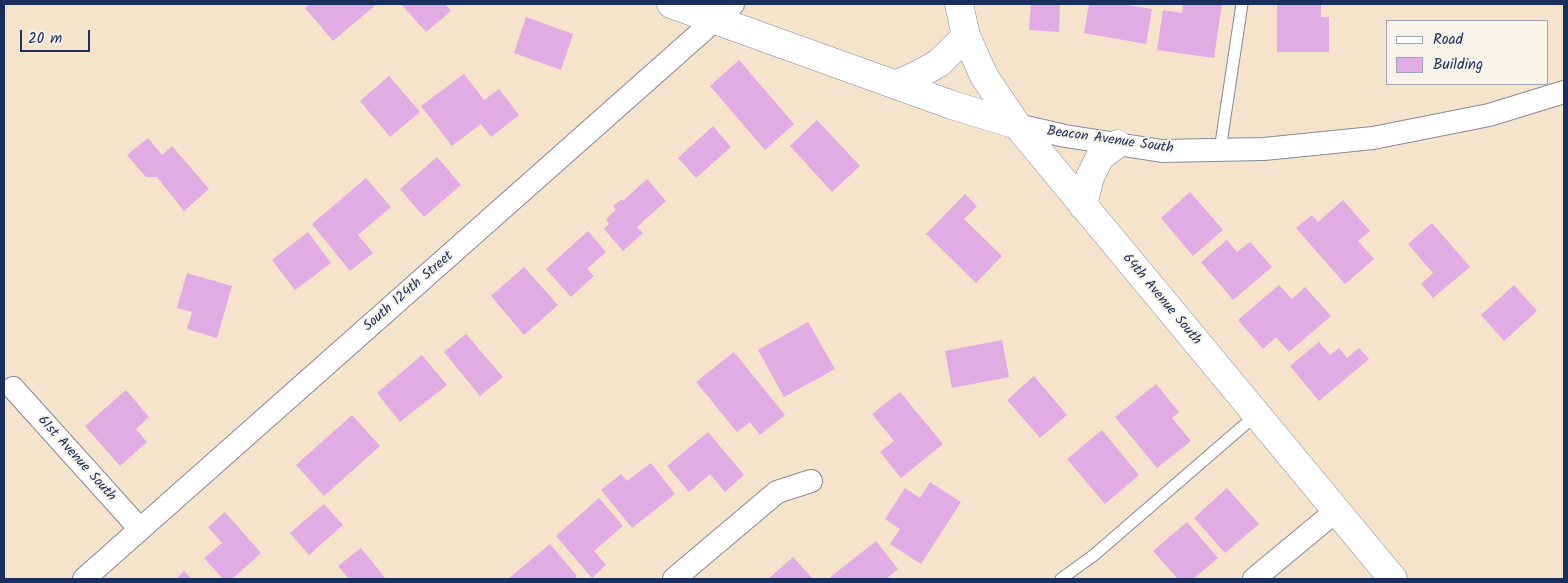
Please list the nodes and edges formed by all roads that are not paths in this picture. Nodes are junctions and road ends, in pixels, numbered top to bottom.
1 (671, 4) edge
2 (959, 4) edge
3 (1242, 4) edge
4 (723, 12) edge
5 (966, 36) junction
6 (896, 85) junction
7 (1564, 92) edge
8 (1017, 125) junction
9 (1117, 144) junction
10 (1220, 150) junction
11 (1083, 206) junction
12 (13, 388) dead end
13 (1256, 415) junction
14 (811, 481) dead end
15 (1336, 511) junction
16 (140, 529) junction
17 (84, 579) edge
18 (674, 579) edge
19 (1061, 579) edge
20 (1254, 579) edge
21 (1393, 579) edge

1 - 4 street, Beacon Avenue South
2 - 5 street, 64th Avenue South
3 - 10 lane
4 - 6 street, Beacon Avenue South
4 - 16 street, South 124th Street
5 - 6 street
5 - 8 street, 64th Avenue South
6 - 8 street, Beacon Avenue South
7 - 10 street, Beacon Avenue South
8 - 9 street, Beacon Avenue South
8 - 11 street, 64th Avenue South
9 - 10 street, Beacon Avenue South
9 - 11 street
11 - 13 street, 64th Avenue South
12 - 16 street, 61st Avenue South
13 - 15 street, 64th Avenue South
13 - 19 lane
14 - 18 street
15 - 20 street
15 - 21 street, 64th Avenue South
16 - 17 street, South 124th Street

